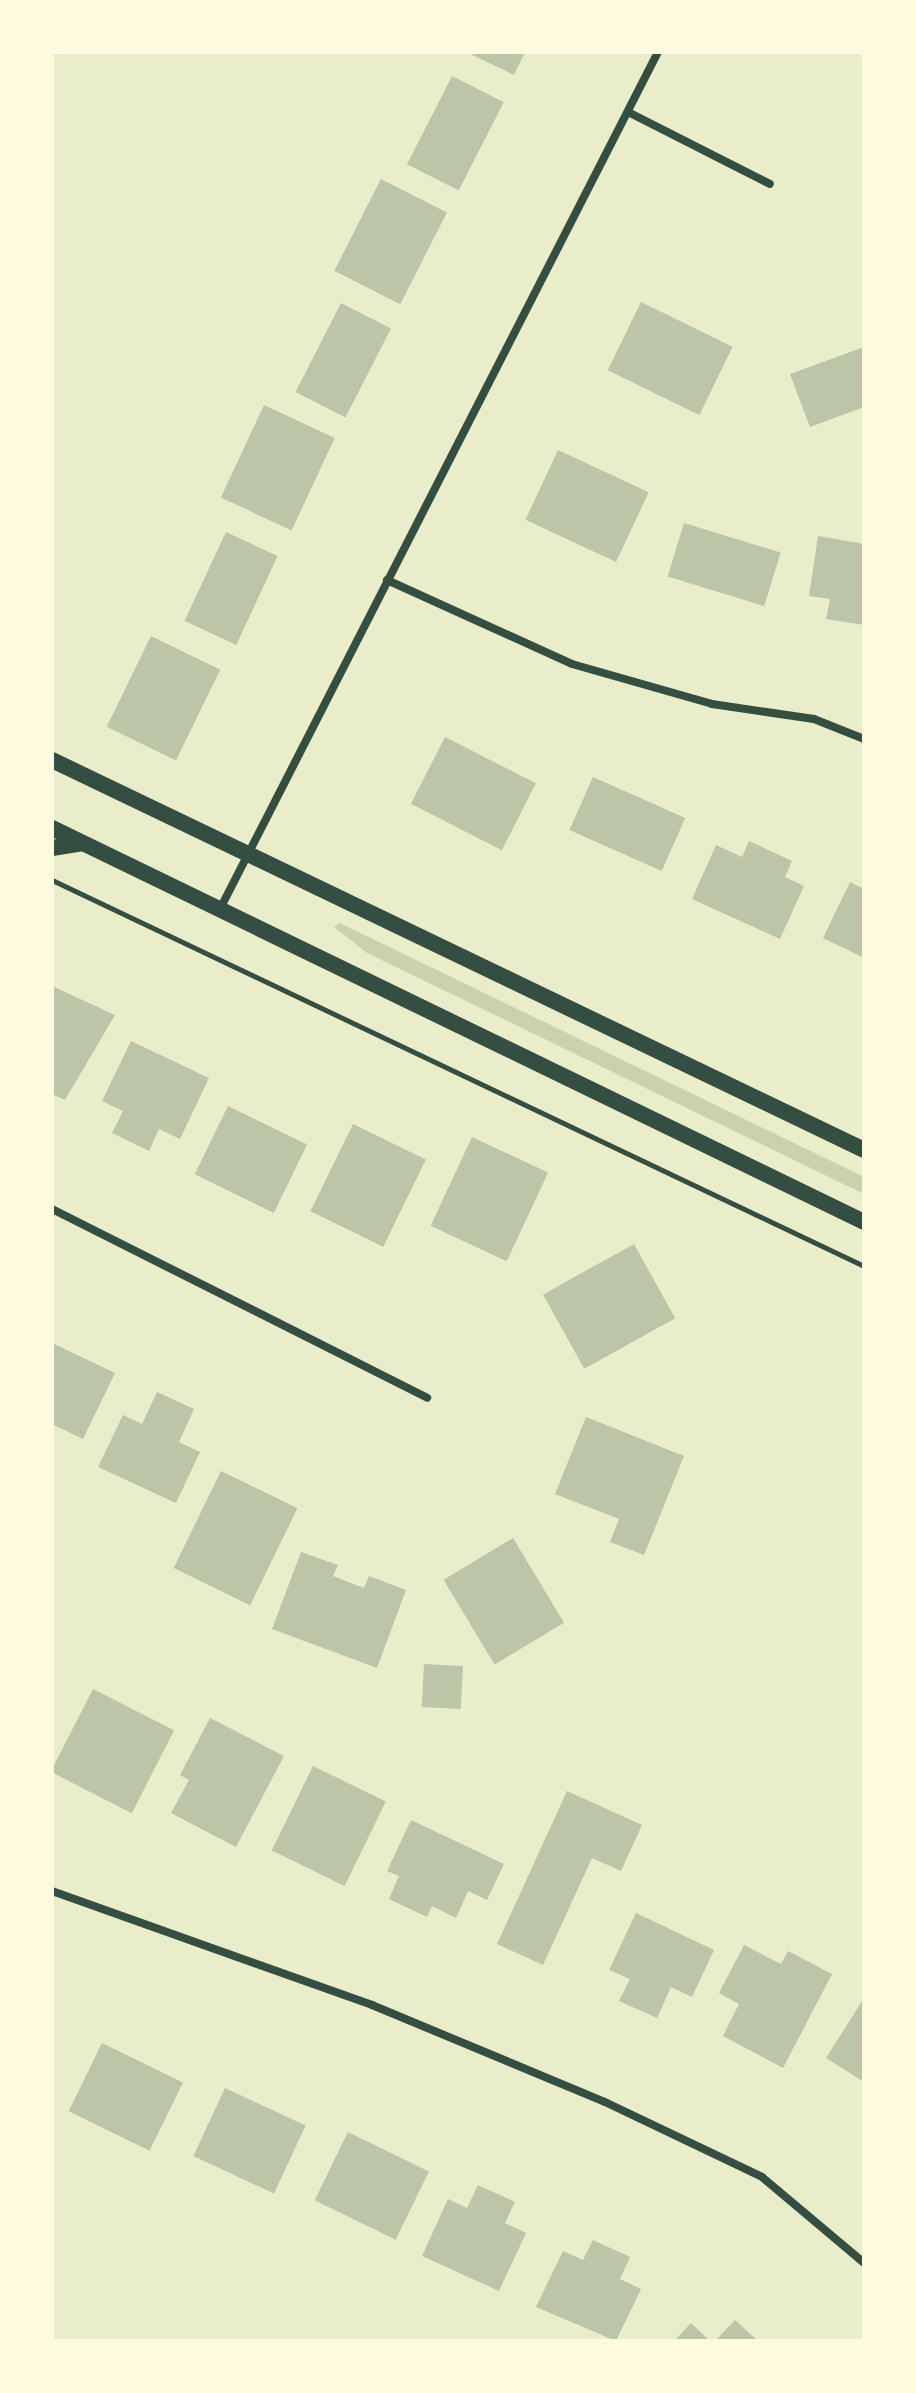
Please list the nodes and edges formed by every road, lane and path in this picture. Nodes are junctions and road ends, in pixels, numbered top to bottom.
1 (658, 52) edge
2 (628, 112) junction
3 (770, 184) dead end
4 (387, 580) junction
5 (864, 739) edge
6 (52, 760) edge
7 (52, 828) edge
8 (82, 843) junction
9 (52, 848) edge
10 (252, 852) junction
11 (52, 880) edge
12 (220, 909) junction
13 (864, 1150) edge
14 (52, 1209) edge
15 (864, 1222) edge
16 (864, 1266) edge
17 (427, 1398) dead end
18 (52, 1891) edge
19 (864, 2263) edge

1 - 2 street
2 - 3 street
2 - 4 street
4 - 5 street
4 - 10 street
6 - 10 main road
7 - 8 main road
8 - 9 main road
8 - 12 main road
10 - 12 street
10 - 13 main road
11 - 16 path
12 - 15 main road
14 - 17 street
18 - 19 street

